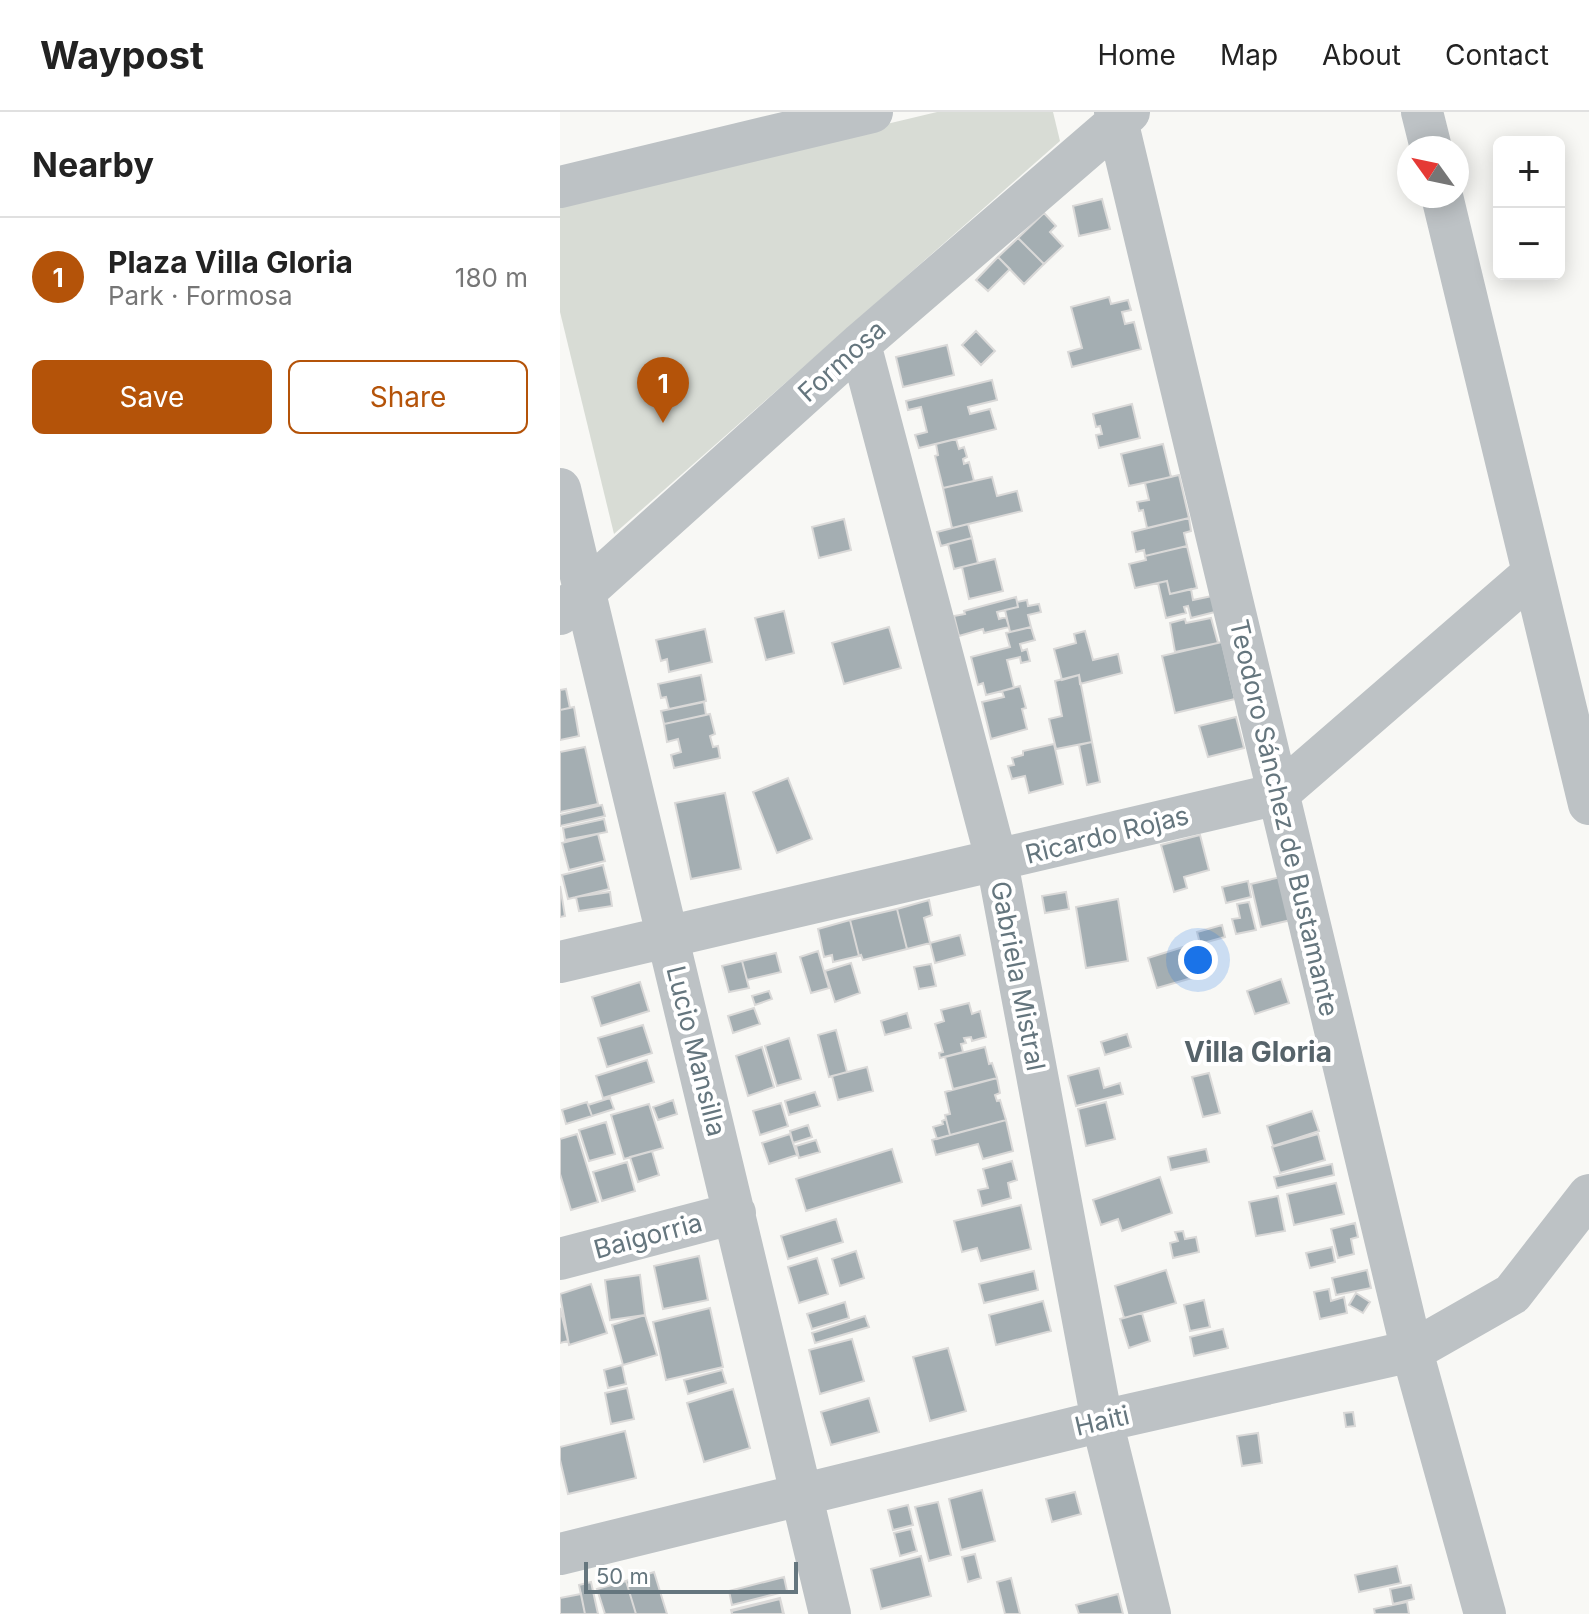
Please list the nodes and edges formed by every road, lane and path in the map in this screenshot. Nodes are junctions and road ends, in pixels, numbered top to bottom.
1 (872, 112) edge
2 (1422, 112) edge
3 (1121, 115) edge
4 (1428, 136) edge
5 (560, 187) edge
6 (1445, 208) edge
7 (860, 344) junction
8 (560, 489) edge
9 (565, 530) edge
10 (1533, 573) junction
11 (572, 603) edge
12 (1278, 794) junction
13 (1589, 804) edge
14 (997, 862) junction
15 (668, 936) junction
16 (560, 962) edge
17 (1589, 1195) edge
18 (735, 1213) junction
19 (560, 1259) edge
20 (1412, 1351) junction
21 (1102, 1421) junction
22 (804, 1496) junction
23 (560, 1554) edge
24 (830, 1614) edge
25 (1150, 1614) edge
26 (1485, 1614) edge

1 - 5 street
2 - 4 street
3 - 7 street, Formosa
3 - 12 street, Teodoro Sánchez de Bustamante
6 - 10 street
7 - 11 street, Formosa
7 - 14 street, Gabriela Mistral
8 - 9 street, Lucio Mansilla
9 - 11 street, Lucio Mansilla
10 - 12 street, Ricardo Rojas
10 - 13 street
11 - 15 street, Lucio Mansilla
12 - 14 street, Ricardo Rojas
12 - 20 street, Teodoro Sánchez de Bustamante
14 - 15 street, Ricardo Rojas
14 - 21 street, Gabriela Mistral
15 - 16 street, Ricardo Rojas
15 - 18 street, Lucio Mansilla
17 - 20 street, Haiti
18 - 19 street, Baigorria
18 - 22 street, Lucio Mansilla
20 - 21 street, Haiti
20 - 26 street, Teodoro Sánchez de Bustamante
21 - 22 street, Haiti
21 - 25 street, Gabriela Mistral
22 - 23 street, Haiti
22 - 24 street, Lucio Mansilla

